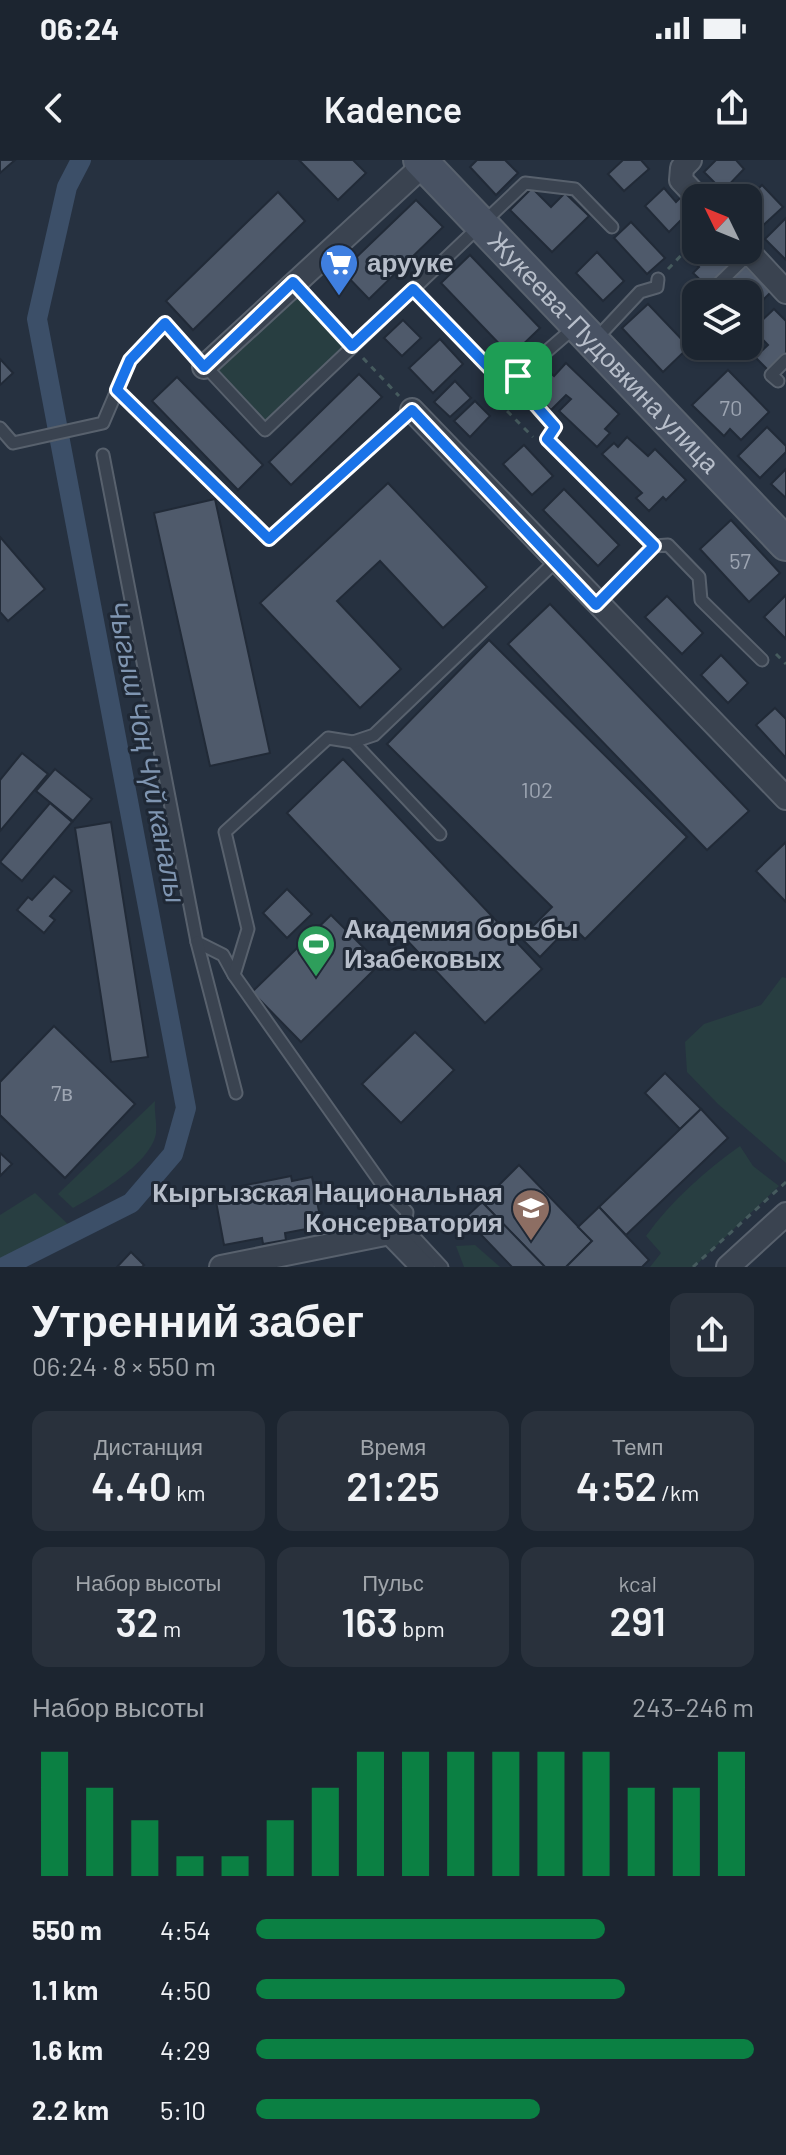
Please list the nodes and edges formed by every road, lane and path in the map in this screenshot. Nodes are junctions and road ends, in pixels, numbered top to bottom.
1 (690, 160) edge
2 (424, 162) edge
3 (685, 184) edge
4 (481, 225) junction
5 (612, 227) dead end
6 (682, 254) edge
7 (737, 264) edge
8 (759, 264) edge
9 (658, 279) joint
10 (721, 280) edge
11 (293, 282) junction
12 (413, 289) junction
13 (786, 292) edge
14 (584, 334) junction
15 (352, 346) junction
16 (786, 360) edge
17 (204, 367) junction
18 (518, 376) junction
19 (499, 378) junction
20 (778, 381) dead end
21 (117, 390) junction
22 (412, 410) junction
23 (0, 428) edge
24 (547, 439) junction
25 (103, 455) dead end
26 (786, 544) edge
27 (654, 546) junction
28 (555, 562) junction
29 (596, 605) junction
30 (762, 660) dead end
31 (353, 742) junction
32 (786, 798) edge
33 (440, 834) dead end
34 (197, 942) junction
35 (234, 975) junction
36 (236, 1093) dead end
37 (786, 1182) edge
38 (786, 1214) edge
39 (221, 1267) edge
40 (423, 1267) edge
41 (442, 1267) edge
42 (693, 1267) edge
43 (728, 1267) edge

1 - 3 street
2 - 4 main road, Жукеева-Пудовкина улица
2 - 11 street
4 - 5 lane
4 - 12 lane
4 - 14 main road, Жукеева-Пудовкина улица
6 - 9 path
7 - 10 lane
8 - 13 street
9 - 14 lane
11 - 15 lane
11 - 17 street
12 - 15 lane
12 - 19 lane
14 - 18 lane
14 - 26 main road, Жукеева-Пудовкина улица
15 - 17 lane
15 - 22 path
16 - 20 lane
17 - 21 lane
18 - 19 lane
18 - 24 path
19 - 24 path
21 - 22 lane
21 - 23 lane
22 - 28 street
24 - 27 lane
25 - 34 lane
27 - 29 lane
27 - 30 lane
28 - 29 street
28 - 31 lane
29 - 32 street
31 - 33 lane
31 - 35 lane
34 - 35 lane
34 - 36 lane
35 - 41 lane
37 - 42 path
38 - 43 street
39 - 40 street

